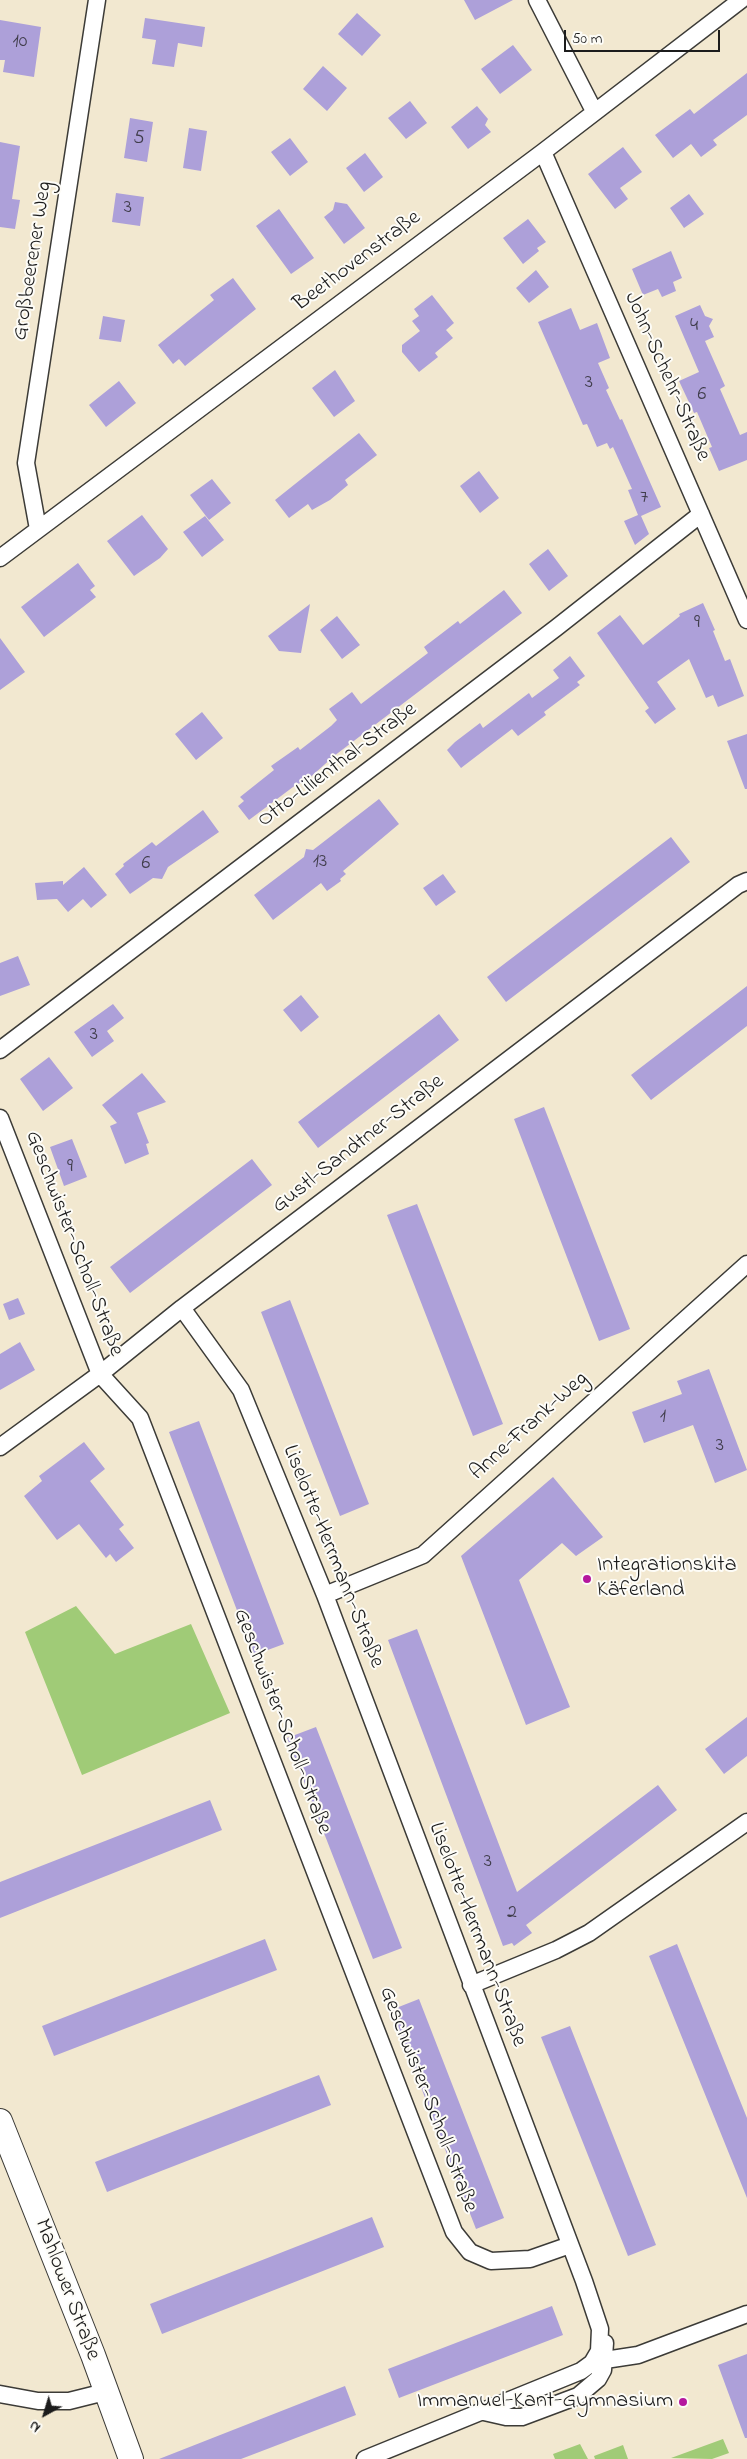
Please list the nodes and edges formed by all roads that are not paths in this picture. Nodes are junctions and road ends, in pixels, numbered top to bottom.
1 (97, 0) edge
2 (537, 0) edge
3 (741, 0) edge
4 (594, 111) junction
5 (543, 152) junction
6 (701, 514) junction
7 (38, 529) junction
8 (0, 558) edge
9 (747, 620) edge
10 (747, 881) edge
11 (0, 1050) edge
12 (0, 1118) edge
13 (747, 1264) edge
14 (182, 1308) junction
15 (100, 1374) junction
16 (0, 1447) edge
17 (325, 1595) junction
18 (747, 1822) edge
19 (471, 1985) junction
20 (0, 2121) edge
21 (570, 2245) junction
22 (747, 2314) edge
23 (600, 2329) junction
24 (606, 2360) junction
25 (105, 2392) junction
26 (0, 2394) edge
27 (484, 2412) junction
28 (131, 2459) edge
29 (365, 2459) edge

1 - 7 street, Großbeerener Weg
2 - 4 street
3 - 4 street, Beethovenstraße
4 - 5 street, Beethovenstraße
5 - 6 street, John-Schehr-Straße
5 - 7 street, Beethovenstraße
6 - 9 street, John-Schehr-Straße
6 - 11 street, Otto-Lilienthal-Straße
7 - 8 street, Beethovenstraße
10 - 14 street, Gustl-Sandtner-Straße
12 - 15 street, Geschwister-Scholl-Straße
13 - 17 street, Anne-Frank-Weg
14 - 15 street, Gustl-Sandtner-Straße
14 - 17 street, Liselotte-Herrmann-Straße
15 - 16 street, Gustl-Sandtner-Straße
15 - 21 street, Geschwister-Scholl-Straße
17 - 19 street, Liselotte-Herrmann-Straße
18 - 19 street
19 - 21 street, Liselotte-Herrmann-Straße
20 - 25 main road, Mahlower Straße
21 - 23 street, Liselotte-Herrmann-Straße
22 - 24 street
23 - 24 street
23 - 27 street, Liselotte-Herrmann-Straße
24 - 27 street
25 - 26 street
25 - 28 main road, Mahlower Straße
27 - 29 street, Liselotte-Herrmann-Straße

